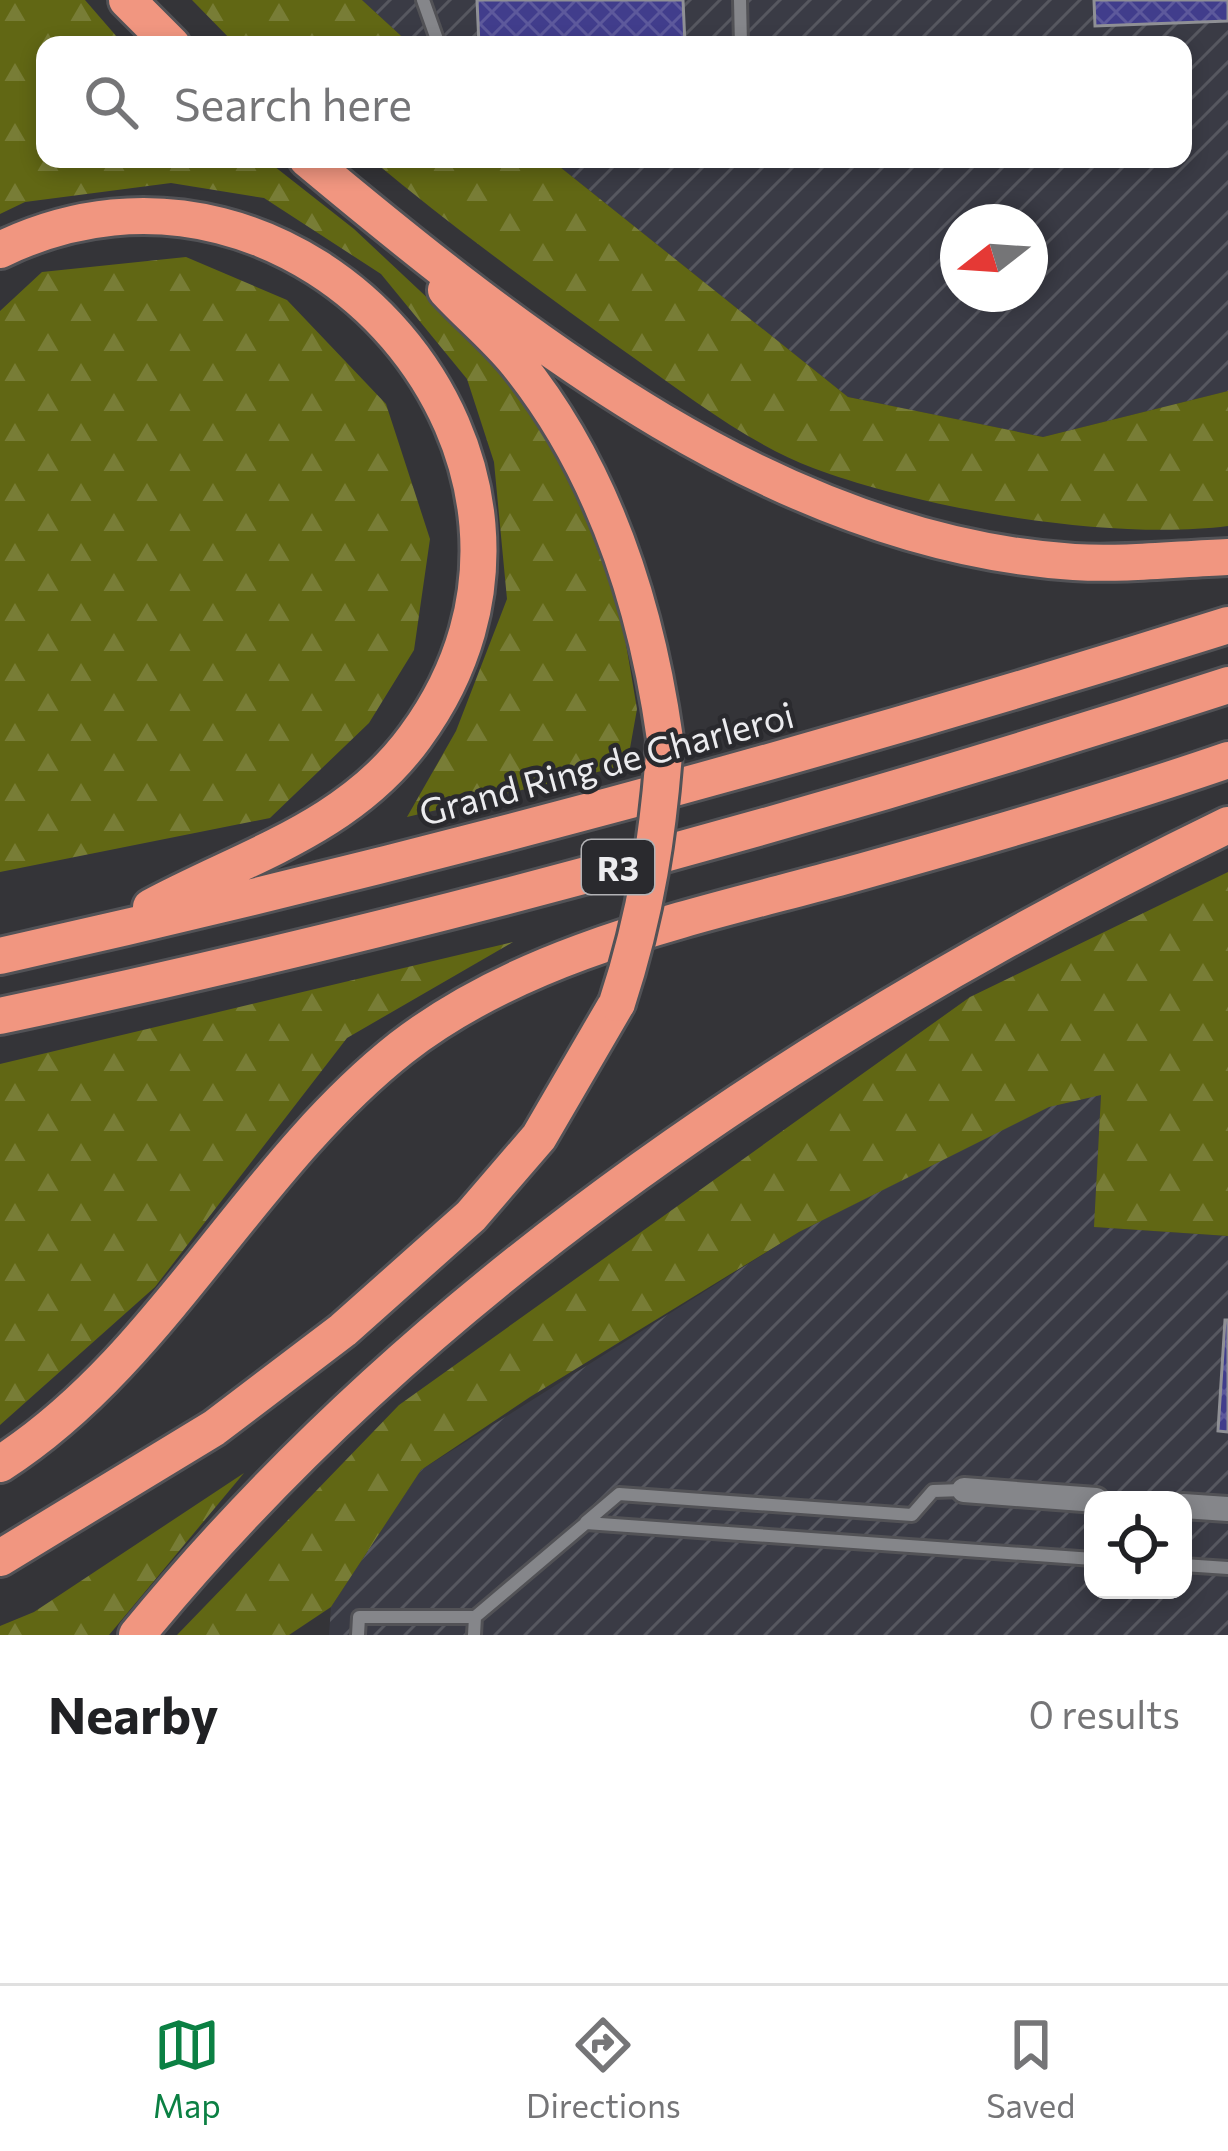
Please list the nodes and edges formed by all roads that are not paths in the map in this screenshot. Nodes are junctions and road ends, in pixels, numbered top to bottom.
1 (127, 0) edge
2 (423, 0) edge
3 (740, 0) edge
4 (163, 36) edge
5 (436, 36) edge
6 (741, 36) edge
7 (318, 168) edge
8 (410, 245) junction
9 (0, 250) edge
10 (1228, 557) edge
11 (1228, 625) edge
12 (1228, 686) edge
13 (1228, 760) edge
14 (1228, 825) edge
15 (105, 932) junction
16 (0, 956) edge
17 (0, 1016) edge
18 (0, 1464) edge
19 (964, 1490) joint
20 (1084, 1499) edge
21 (1192, 1507) edge
22 (1228, 1509) edge
23 (586, 1523) junction
24 (0, 1558) edge
25 (1084, 1558) edge
26 (1192, 1566) edge
27 (1228, 1568) edge
28 (475, 1617) junction
29 (137, 1635) edge
30 (358, 1635) edge
31 (474, 1635) edge

1 - 4 highway
2 - 5 lane
3 - 6 lane
7 - 8 highway
8 - 10 highway
8 - 24 highway, bridge
9 - 15 highway
11 - 15 highway, Grand Ring de Charleroi / R3
12 - 17 highway, R3
13 - 18 highway
14 - 29 highway
15 - 16 highway, Grand Ring de Charleroi / R3
19 - 20 street
19 - 23 lane
21 - 22 street
23 - 25 lane
23 - 28 lane
26 - 27 lane
28 - 30 lane
28 - 31 lane

